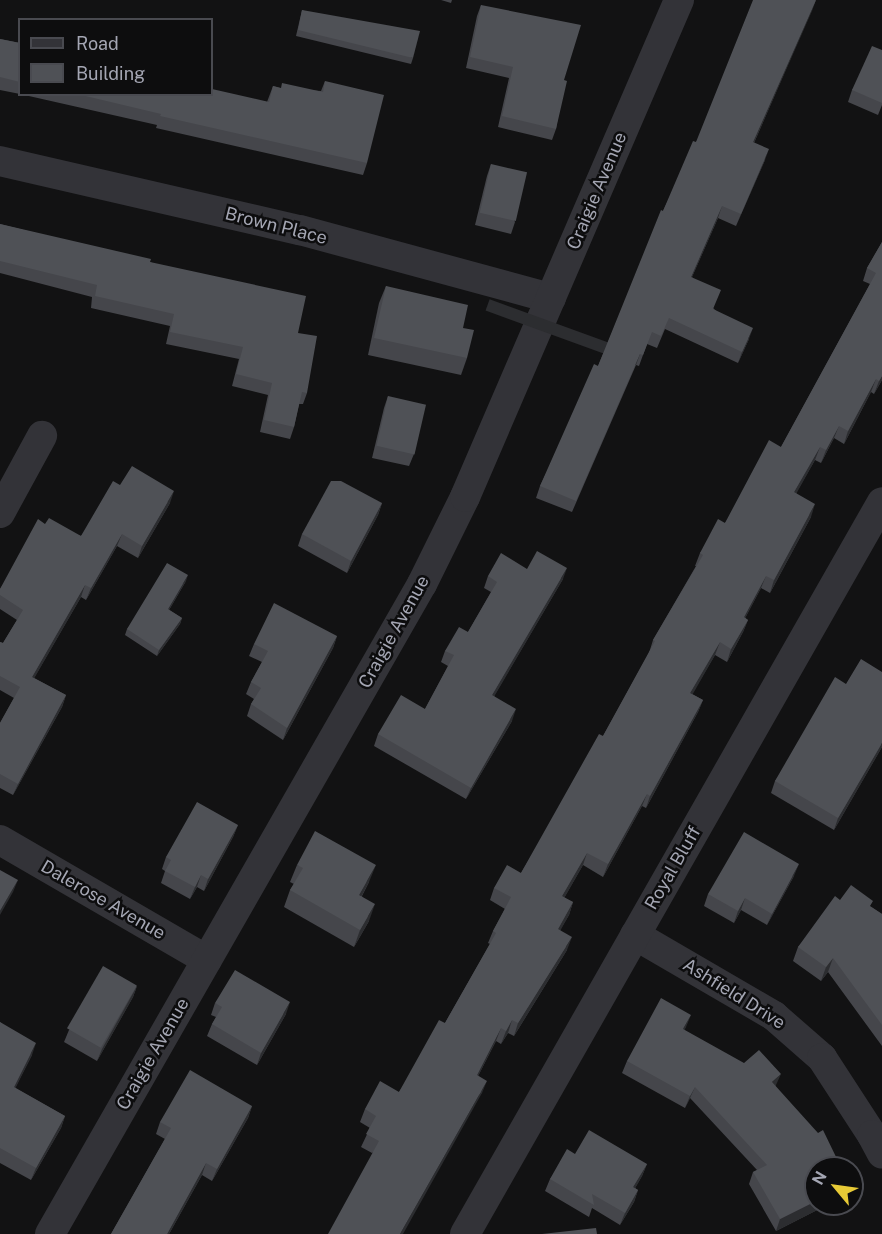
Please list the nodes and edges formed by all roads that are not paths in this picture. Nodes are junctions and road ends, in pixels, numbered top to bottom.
1 (679, 0) edge
2 (0, 161) edge
3 (551, 298) junction
4 (42, 436) dead end
5 (882, 502) edge
6 (0, 513) edge
7 (0, 840) edge
8 (635, 935) junction
9 (207, 960) junction
10 (882, 1154) edge
11 (50, 1234) edge
12 (465, 1234) edge

1 - 3 street, Craigie Avenue
2 - 3 street, Brown Place
3 - 9 street, Craigie Avenue
4 - 6 street
5 - 8 street, Royal Bluff
7 - 9 street, Dalerose Avenue
8 - 10 street, Ashfield Drive
8 - 12 street, Royal Bluff
9 - 11 street, Craigie Avenue

